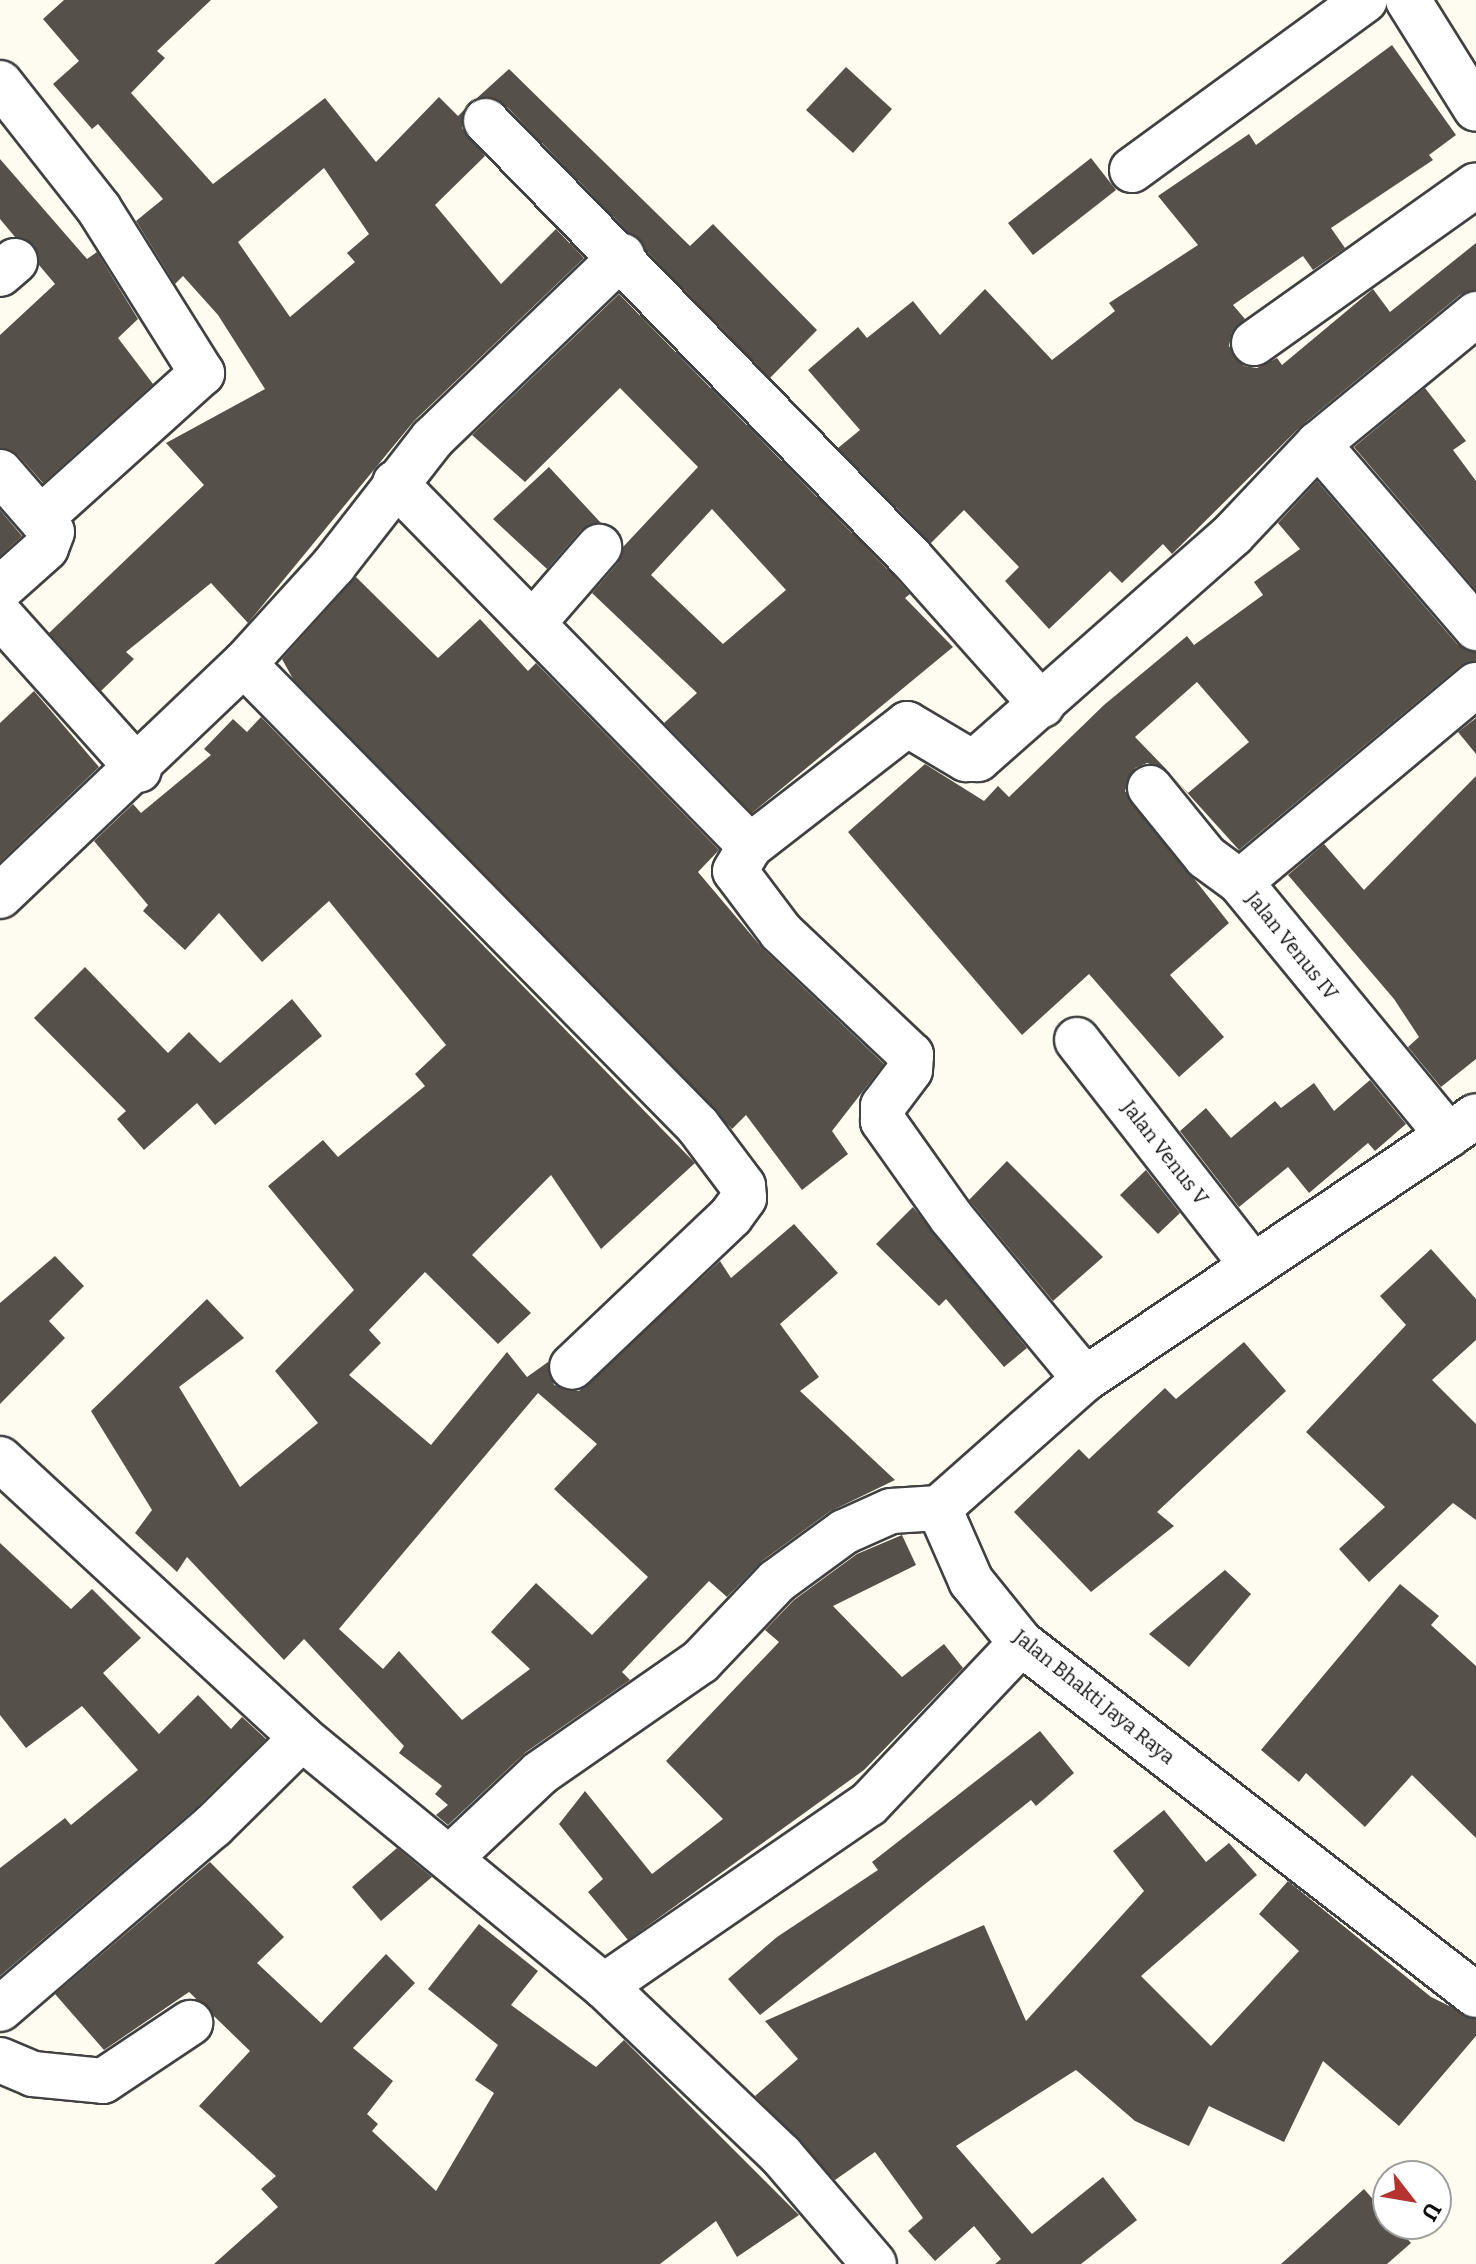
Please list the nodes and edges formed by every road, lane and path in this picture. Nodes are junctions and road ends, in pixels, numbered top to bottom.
1 (1365, 0) edge
2 (1408, 0) edge
3 (0, 83) edge
4 (1476, 109) edge
5 (486, 121) dead end
6 (1132, 170) dead end
7 (1476, 185) edge
8 (622, 256) junction
9 (1476, 314) edge
10 (1254, 343) dead end
11 (1318, 444) junction
12 (0, 472) edge
13 (395, 483) junction
14 (41, 518) junction
15 (599, 547) dead end
16 (0, 589) edge
17 (0, 615) edge
18 (533, 623) junction
19 (1476, 628) edge
20 (244, 664) junction
21 (1476, 685) edge
22 (1042, 705) junction
23 (139, 770) junction
24 (1150, 788) dead end
25 (750, 846) junction
26 (1240, 882) junction
27 (0, 896) edge
28 (1077, 1040) dead end
29 (1462, 1126) edge
30 (1253, 1266) junction
31 (572, 1367) dead end
32 (1085, 1379) junction
33 (0, 1459) edge
34 (939, 1508) junction
35 (1021, 1643) junction
36 (302, 1738) junction
37 (452, 1856) junction
38 (604, 1986) junction
39 (1476, 1995) edge
40 (0, 2009) edge
41 (190, 2023) dead end
42 (0, 2060) edge
43 (874, 2264) edge

1 - 6 street
2 - 4 street
3 - 14 street
5 - 8 street
7 - 10 street
8 - 13 street
8 - 22 street
9 - 11 street
11 - 19 street
11 - 22 street
12 - 14 street
13 - 18 street
13 - 20 street
14 - 16 street
15 - 18 street
17 - 23 street
18 - 25 street
20 - 23 street
20 - 31 street
21 - 26 street, Jalan Venus IV
22 - 25 street
23 - 27 street
24 - 26 street
25 - 32 street
26 - 29 street, Jalan Venus IV
28 - 30 street, Jalan Venus V
29 - 30 street
30 - 32 street
32 - 34 street
33 - 36 street
34 - 35 street, Jalan Bhakti Jaya Raya
34 - 37 street
35 - 38 street
35 - 39 street, Jalan Bhakti Jaya Raya
36 - 37 street
36 - 40 street
37 - 38 street
38 - 43 street
41 - 42 street

